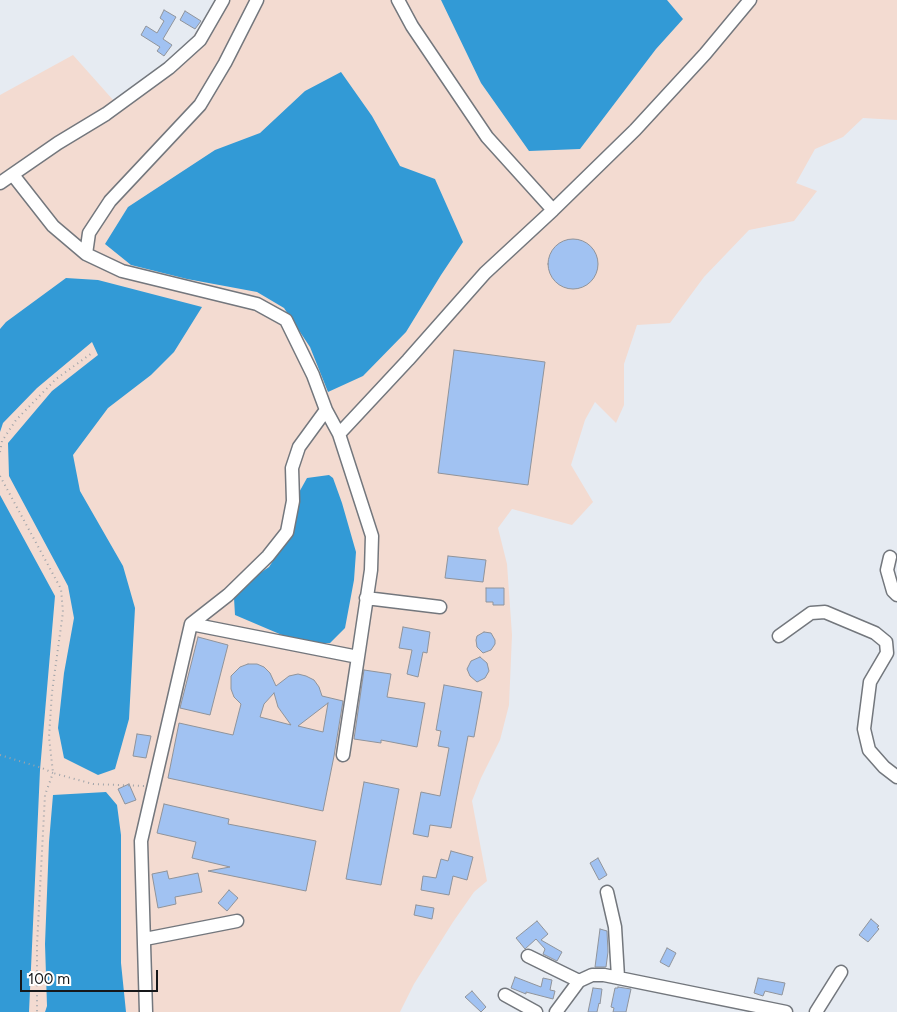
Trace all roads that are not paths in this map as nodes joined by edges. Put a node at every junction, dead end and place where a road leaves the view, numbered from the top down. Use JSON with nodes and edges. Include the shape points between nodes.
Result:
{"nodes":[{"id":1,"x":223,"y":0,"type":"edge"},
{"id":2,"x":257,"y":0,"type":"edge"},
{"id":3,"x":398,"y":0,"type":"edge"},
{"id":4,"x":750,"y":0,"type":"edge"},
{"id":5,"x":13,"y":176,"type":"junction"},
{"id":6,"x":0,"y":183,"type":"edge"},
{"id":7,"x":553,"y":210,"type":"junction"},
{"id":8,"x":86,"y":254,"type":"junction"},
{"id":9,"x":326,"y":410,"type":"junction"},
{"id":10,"x":339,"y":434,"type":"junction"},
{"id":11,"x":890,"y":557,"type":"dead end"},
{"id":12,"x":897,"y":594,"type":"edge"},
{"id":13,"x":366,"y":598,"type":"junction"},
{"id":14,"x":440,"y":607,"type":"dead end"},
{"id":15,"x":191,"y":624,"type":"junction"},
{"id":16,"x":779,"y":636,"type":"dead end"},
{"id":17,"x":358,"y":657,"type":"junction"},
{"id":18,"x":342,"y":755,"type":"dead end"},
{"id":19,"x":897,"y":777,"type":"edge"},
{"id":20,"x":607,"y":892,"type":"dead end"},
{"id":21,"x":237,"y":921,"type":"dead end"},
{"id":22,"x":145,"y":938,"type":"junction"},
{"id":23,"x":528,"y":956,"type":"dead end"},
{"id":24,"x":841,"y":972,"type":"dead end"},
{"id":25,"x":618,"y":977,"type":"junction"},
{"id":26,"x":579,"y":981,"type":"junction"},
{"id":27,"x":505,"y":995,"type":"dead end"},
{"id":28,"x":146,"y":1012,"type":"edge"},
{"id":29,"x":536,"y":1012,"type":"edge"},
{"id":30,"x":556,"y":1012,"type":"edge"},
{"id":31,"x":785,"y":1012,"type":"edge"},
{"id":32,"x":816,"y":1012,"type":"edge"}],
"edges":[{"from":1,"to":5,"type":"street","via":[[200,40],[169,68]]},
{"from":2,"to":8,"type":"street","via":[[200,105],[110,201],[89,233]]},
{"from":3,"to":7,"type":"street","via":[[487,137]]},
{"from":4,"to":7,"type":"street","via":[[635,130]]},
{"from":5,"to":6,"type":"street"},
{"from":5,"to":8,"type":"street","via":[[53,226]]},
{"from":7,"to":10,"type":"street","via":[[485,273]]},
{"from":8,"to":9,"type":"street","via":[[122,271],[257,304],[286,320]]},
{"from":9,"to":10,"type":"street"},
{"from":9,"to":15,"type":"street","via":[[299,447],[292,468],[293,501],[287,532],[268,556],[228,595]]},
{"from":10,"to":13,"type":"street","via":[[372,536]]},
{"from":11,"to":12,"type":"street","via":[[887,570]]},
{"from":13,"to":14,"type":"street"},
{"from":13,"to":17,"type":"street"},
{"from":15,"to":17,"type":"street"},
{"from":15,"to":22,"type":"street","via":[[141,841]]},
{"from":16,"to":19,"type":"street","via":[[811,613],[825,612],[875,632],[886,642],[887,653],[870,682],[864,730],[869,750]]},
{"from":17,"to":18,"type":"street"},
{"from":20,"to":25,"type":"street","via":[[615,927]]},
{"from":21,"to":22,"type":"street"},
{"from":22,"to":28,"type":"street"},
{"from":23,"to":26,"type":"street"},
{"from":24,"to":32,"type":"street"},
{"from":25,"to":26,"type":"street","via":[[592,975]]},
{"from":25,"to":31,"type":"street"},
{"from":26,"to":30,"type":"street"},
{"from":27,"to":29,"type":"street"}]}
